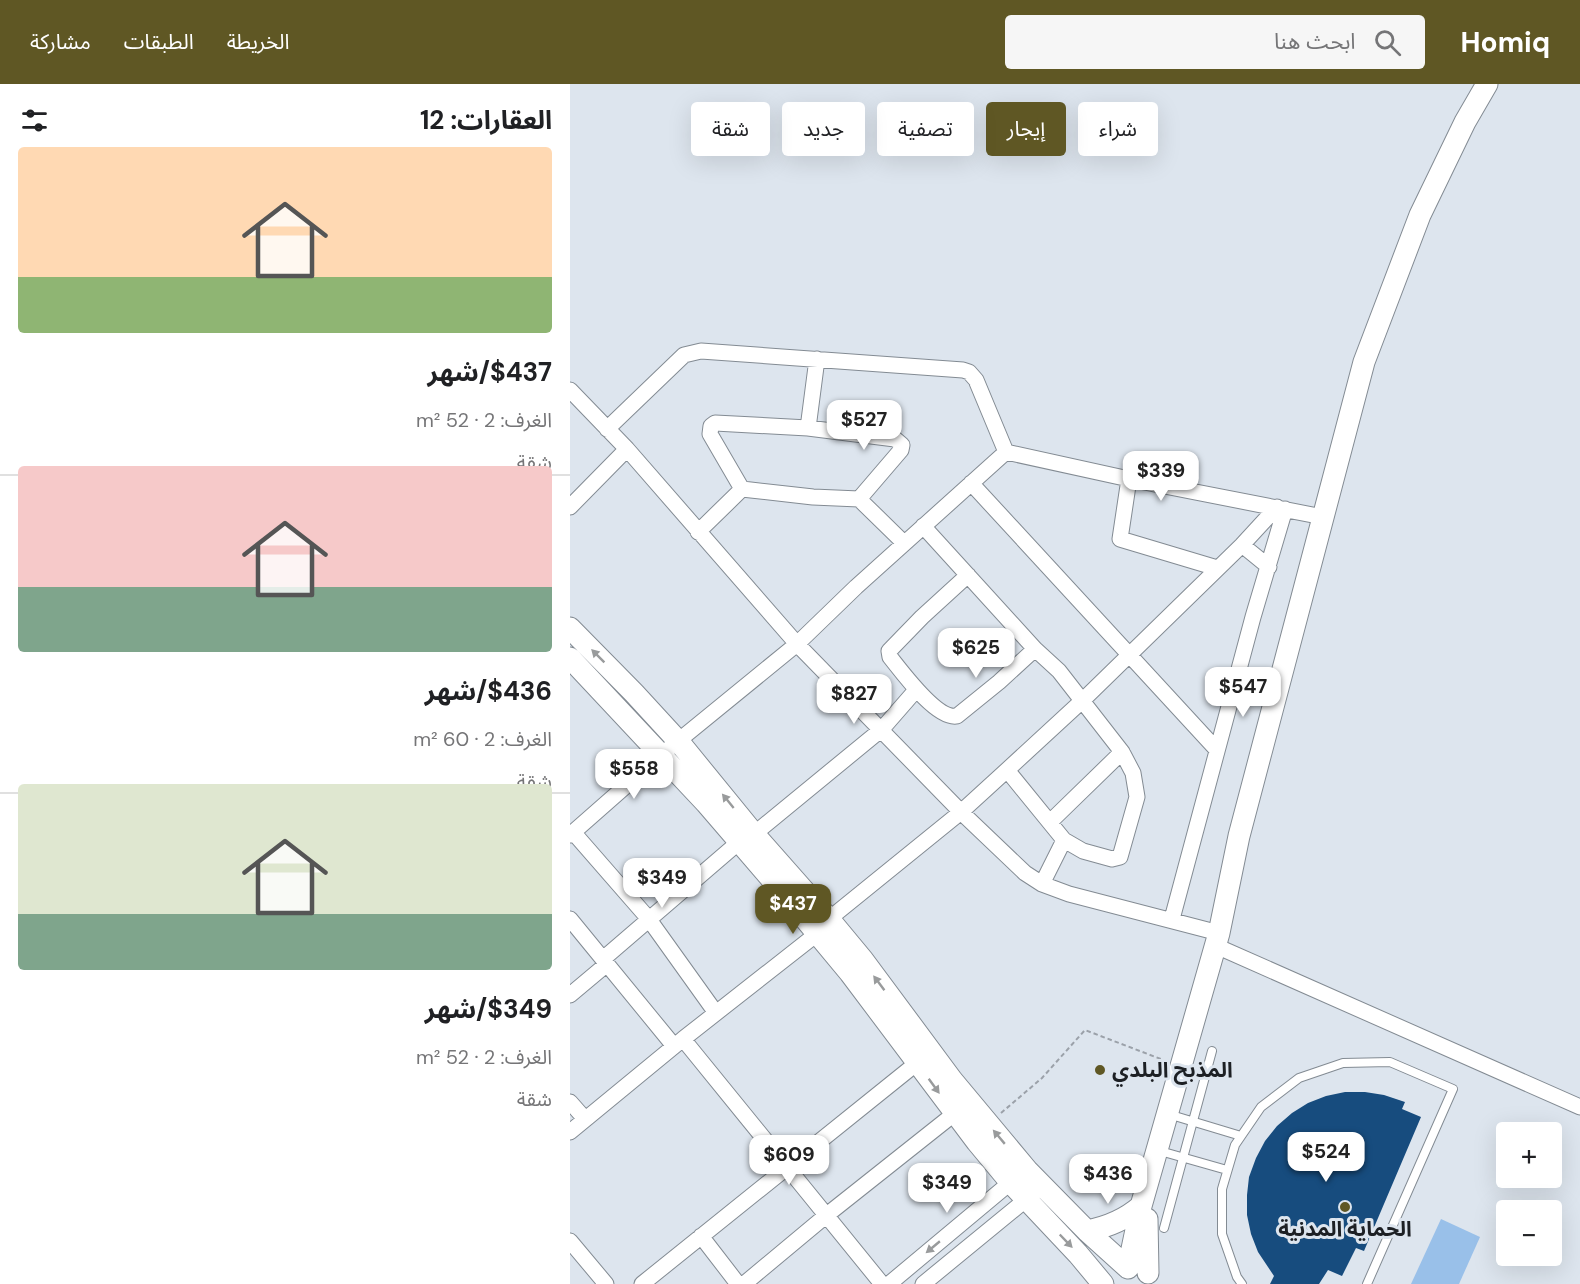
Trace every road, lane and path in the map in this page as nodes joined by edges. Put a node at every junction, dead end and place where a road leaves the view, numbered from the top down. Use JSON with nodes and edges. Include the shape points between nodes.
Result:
{"nodes":[{"id":1,"x":1487,"y":84,"type":"edge"},
{"id":2,"x":817,"y":359,"type":"junction"},
{"id":3,"x":570,"y":390,"type":"edge"},
{"id":4,"x":808,"y":428,"type":"junction"},
{"id":5,"x":607,"y":429,"type":"junction"},
{"id":6,"x":627,"y":449,"type":"junction"},
{"id":7,"x":1006,"y":452,"type":"junction"},
{"id":8,"x":1130,"y":479,"type":"junction"},
{"id":9,"x":970,"y":483,"type":"junction"},
{"id":10,"x":742,"y":489,"type":"junction"},
{"id":11,"x":859,"y":499,"type":"junction"},
{"id":12,"x":570,"y":507,"type":"edge"},
{"id":13,"x":1281,"y":508,"type":"junction"},
{"id":14,"x":1323,"y":517,"type":"junction"},
{"id":15,"x":923,"y":526,"type":"junction"},
{"id":16,"x":698,"y":532,"type":"junction"},
{"id":17,"x":904,"y":543,"type":"junction"},
{"id":18,"x":1242,"y":545,"type":"junction"},
{"id":19,"x":1269,"y":567,"type":"junction"},
{"id":20,"x":1217,"y":568,"type":"junction"},
{"id":21,"x":968,"y":575,"type":"junction"},
{"id":22,"x":570,"y":628,"type":"edge"},
{"id":23,"x":797,"y":644,"type":"junction"},
{"id":24,"x":1035,"y":648,"type":"junction"},
{"id":25,"x":1128,"y":655,"type":"junction"},
{"id":26,"x":570,"y":658,"type":"edge"},
{"id":27,"x":916,"y":690,"type":"junction"},
{"id":28,"x":1083,"y":700,"type":"junction"},
{"id":29,"x":882,"y":729,"type":"junction"},
{"id":30,"x":679,"y":742,"type":"junction"},
{"id":31,"x":1217,"y":750,"type":"junction"},
{"id":32,"x":1122,"y":752,"type":"junction"},
{"id":33,"x":661,"y":755,"type":"junction"},
{"id":34,"x":1007,"y":770,"type":"junction"},
{"id":35,"x":962,"y":812,"type":"junction"},
{"id":36,"x":1050,"y":822,"type":"junction"},
{"id":37,"x":571,"y":834,"type":"edge"},
{"id":38,"x":746,"y":838,"type":"junction"},
{"id":39,"x":1064,"y":840,"type":"junction"},
{"id":40,"x":1042,"y":884,"type":"junction"},
{"id":41,"x":648,"y":918,"type":"junction"},
{"id":42,"x":570,"y":919,"type":"edge"},
{"id":43,"x":1172,"y":919,"type":"junction"},
{"id":44,"x":823,"y":926,"type":"junction"},
{"id":45,"x":1217,"y":939,"type":"junction"},
{"id":46,"x":605,"y":961,"type":"junction"},
{"id":47,"x":570,"y":995,"type":"edge"},
{"id":48,"x":716,"y":1013,"type":"junction"},
{"id":49,"x":678,"y":1042,"type":"junction"},
{"id":50,"x":1212,"y":1051,"type":"dead end"},
{"id":51,"x":917,"y":1063,"type":"junction"},
{"id":52,"x":1181,"y":1067,"type":"junction"},
{"id":53,"x":570,"y":1102,"type":"edge"},
{"id":54,"x":1580,"y":1107,"type":"edge"},
{"id":55,"x":954,"y":1114,"type":"junction"},
{"id":56,"x":1168,"y":1114,"type":"junction"},
{"id":57,"x":585,"y":1119,"type":"junction"},
{"id":58,"x":1193,"y":1122,"type":"junction"},
{"id":59,"x":988,"y":1124,"type":"junction"},
{"id":60,"x":570,"y":1132,"type":"edge"},
{"id":61,"x":1241,"y":1136,"type":"junction"},
{"id":62,"x":1158,"y":1150,"type":"junction"},
{"id":63,"x":1183,"y":1158,"type":"junction"},
{"id":64,"x":786,"y":1166,"type":"junction"},
{"id":65,"x":1227,"y":1170,"type":"junction"},
{"id":66,"x":1019,"y":1176,"type":"junction"},
{"id":67,"x":1150,"y":1180,"type":"junction"},
{"id":68,"x":1034,"y":1193,"type":"junction"},
{"id":69,"x":1141,"y":1206,"type":"junction"},
{"id":70,"x":828,"y":1214,"type":"junction"},
{"id":71,"x":1164,"y":1228,"type":"dead end"},
{"id":72,"x":1087,"y":1231,"type":"junction"},
{"id":73,"x":701,"y":1236,"type":"junction"},
{"id":74,"x":570,"y":1241,"type":"edge"},
{"id":75,"x":1128,"y":1268,"type":"junction"},
{"id":76,"x":1153,"y":1280,"type":"edge"},
{"id":77,"x":606,"y":1284,"type":"edge"},
{"id":78,"x":642,"y":1284,"type":"edge"},
{"id":79,"x":738,"y":1284,"type":"edge"},
{"id":80,"x":744,"y":1284,"type":"edge"},
{"id":81,"x":882,"y":1284,"type":"edge"},
{"id":82,"x":889,"y":1284,"type":"edge"},
{"id":83,"x":923,"y":1284,"type":"edge"},
{"id":84,"x":1103,"y":1284,"type":"edge"},
{"id":85,"x":1113,"y":1284,"type":"edge"},
{"id":86,"x":1242,"y":1284,"type":"edge"},
{"id":87,"x":1367,"y":1284,"type":"edge"}],
"edges":[{"from":1,"to":14,"type":"street","via":[[1438,176],[1390,292],[1364,362]]},
{"from":2,"to":4,"type":"street"},
{"from":2,"to":5,"type":"street","via":[[692,352],[680,358]]},
{"from":2,"to":7,"type":"street","via":[[969,372]]},
{"from":3,"to":5,"type":"street"},
{"from":4,"to":10,"type":"street","via":[[715,423],[711,426],[710,434]]},
{"from":4,"to":11,"type":"street","via":[[895,439],[902,445]]},
{"from":5,"to":6,"type":"street"},
{"from":6,"to":12,"type":"street"},
{"from":6,"to":16,"type":"street"},
{"from":7,"to":8,"type":"street"},
{"from":7,"to":9,"type":"street"},
{"from":8,"to":13,"type":"street"},
{"from":8,"to":20,"type":"street","via":[[1120,539]]},
{"from":9,"to":15,"type":"street"},
{"from":9,"to":25,"type":"street"},
{"from":10,"to":11,"type":"street"},
{"from":10,"to":16,"type":"street"},
{"from":11,"to":17,"type":"street"},
{"from":13,"to":14,"type":"street"},
{"from":13,"to":18,"type":"street"},
{"from":13,"to":19,"type":"street"},
{"from":14,"to":45,"type":"street","via":[[1239,837]]},
{"from":15,"to":17,"type":"street"},
{"from":15,"to":21,"type":"street"},
{"from":16,"to":23,"type":"street"},
{"from":17,"to":23,"type":"street"},
{"from":18,"to":19,"type":"street"},
{"from":18,"to":20,"type":"street"},
{"from":19,"to":31,"type":"street"},
{"from":20,"to":25,"type":"street"},
{"from":21,"to":24,"type":"street"},
{"from":21,"to":27,"type":"street","via":[[889,651]]},
{"from":30,"to":22,"type":"street","one_way":true},
{"from":23,"to":29,"type":"street"},
{"from":23,"to":30,"type":"street"},
{"from":24,"to":27,"type":"street","via":[[957,716],[947,716]]},
{"from":24,"to":28,"type":"street"},
{"from":25,"to":28,"type":"street"},
{"from":25,"to":31,"type":"street"},
{"from":26,"to":33,"type":"street"},
{"from":27,"to":29,"type":"street"},
{"from":28,"to":32,"type":"street"},
{"from":28,"to":34,"type":"street"},
{"from":29,"to":35,"type":"street"},
{"from":29,"to":38,"type":"street"},
{"from":30,"to":33,"type":"street"},
{"from":38,"to":30,"type":"street","one_way":true},
{"from":31,"to":43,"type":"street"},
{"from":32,"to":36,"type":"street"},
{"from":32,"to":39,"type":"street","via":[[1134,772],[1137,797],[1120,857],[1083,851]]},
{"from":33,"to":37,"type":"street"},
{"from":33,"to":38,"type":"street"},
{"from":34,"to":35,"type":"street"},
{"from":34,"to":36,"type":"street"},
{"from":35,"to":40,"type":"street","via":[[1025,873]]},
{"from":35,"to":44,"type":"street"},
{"from":36,"to":39,"type":"street"},
{"from":37,"to":41,"type":"street"},
{"from":38,"to":41,"type":"street"},
{"from":38,"to":44,"type":"street"},
{"from":39,"to":40,"type":"street"},
{"from":40,"to":43,"type":"street"},
{"from":41,"to":46,"type":"street"},
{"from":41,"to":48,"type":"street"},
{"from":42,"to":46,"type":"street"},
{"from":43,"to":45,"type":"street"},
{"from":44,"to":48,"type":"street"},
{"from":44,"to":51,"type":"street"},
{"from":59,"to":44,"type":"street","one_way":true,"via":[[863,960]]},
{"from":45,"to":52,"type":"street"},
{"from":45,"to":54,"type":"street"},
{"from":46,"to":47,"type":"street"},
{"from":46,"to":49,"type":"street"},
{"from":48,"to":49,"type":"street"},
{"from":49,"to":57,"type":"street"},
{"from":49,"to":64,"type":"street"},
{"from":50,"to":58,"type":"lane"},
{"from":51,"to":55,"type":"street","one_way":true},
{"from":51,"to":64,"type":"street"},
{"from":52,"to":56,"type":"street"},
{"from":52,"to":59,"type":"path","via":[[1085,1030],[1042,1078]]},
{"from":53,"to":57,"type":"street"},
{"from":55,"to":66,"type":"street"},
{"from":55,"to":70,"type":"street"},
{"from":56,"to":58,"type":"lane"},
{"from":56,"to":62,"type":"street"},
{"from":57,"to":60,"type":"street"},
{"from":58,"to":61,"type":"lane"},
{"from":58,"to":63,"type":"lane"},
{"from":66,"to":59,"type":"street","one_way":true},
{"from":61,"to":65,"type":"lane"},
{"from":61,"to":87,"type":"lane","via":[[1261,1107],[1299,1078],[1343,1063],[1390,1062],[1454,1089]]},
{"from":62,"to":63,"type":"lane"},
{"from":62,"to":67,"type":"street"},
{"from":63,"to":65,"type":"lane"},
{"from":63,"to":71,"type":"lane"},
{"from":64,"to":70,"type":"street"},
{"from":64,"to":73,"type":"street"},
{"from":65,"to":86,"type":"lane","via":[[1222,1189],[1222,1234]]},
{"from":66,"to":68,"type":"street"},
{"from":66,"to":82,"type":"street","one_way":true},
{"from":67,"to":69,"type":"street"},
{"from":67,"to":76,"type":"street","via":[[1146,1221]]},
{"from":68,"to":72,"type":"street"},
{"from":68,"to":83,"type":"street"},
{"from":68,"to":84,"type":"street","one_way":true},
{"from":69,"to":72,"type":"street","via":[[1110,1225]]},
{"from":69,"to":75,"type":"street"},
{"from":70,"to":80,"type":"street"},
{"from":70,"to":81,"type":"street"},
{"from":72,"to":75,"type":"street"},
{"from":73,"to":78,"type":"street"},
{"from":73,"to":79,"type":"street"},
{"from":74,"to":77,"type":"street"},
{"from":75,"to":76,"type":"street","via":[[1142,1269]]},
{"from":75,"to":85,"type":"street"}]}
